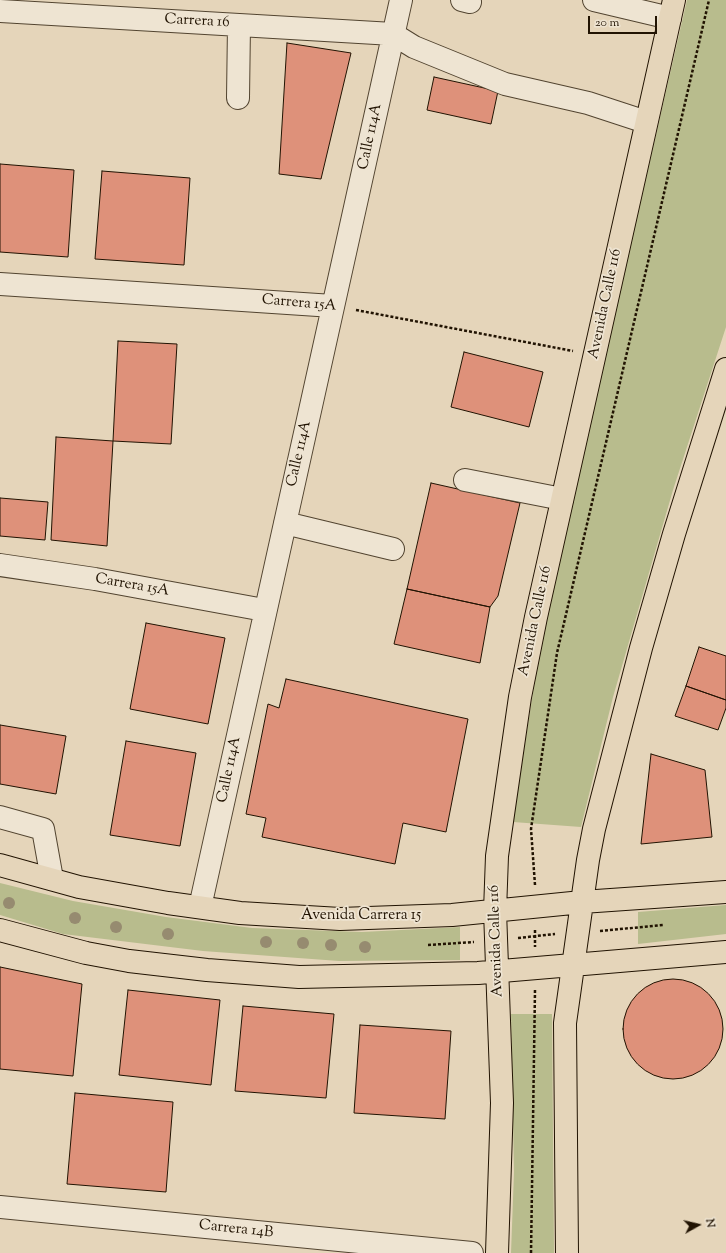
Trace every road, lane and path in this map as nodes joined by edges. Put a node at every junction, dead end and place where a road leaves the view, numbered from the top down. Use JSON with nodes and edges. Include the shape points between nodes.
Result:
{"nodes":[{"id":1,"x":401,"y":0,"type":"edge"},
{"id":2,"x":594,"y":0,"type":"edge"},
{"id":3,"x":709,"y":0,"type":"edge"},
{"id":4,"x":672,"y":9,"type":"edge"},
{"id":5,"x":0,"y":11,"type":"edge"},
{"id":6,"x":239,"y":25,"type":"junction"},
{"id":7,"x":393,"y":34,"type":"junction"},
{"id":8,"x":238,"y":98,"type":"dead end"},
{"id":9,"x":646,"y":122,"type":"junction"},
{"id":10,"x":0,"y":284,"type":"edge"},
{"id":11,"x":333,"y":306,"type":"junction"},
{"id":12,"x":595,"y":356,"type":"junction"},
{"id":13,"x":726,"y":369,"type":"edge"},
{"id":14,"x":465,"y":480,"type":"dead end"},
{"id":15,"x":562,"y":499,"type":"junction"},
{"id":16,"x":285,"y":523,"type":"junction"},
{"id":17,"x":393,"y":549,"type":"dead end"},
{"id":18,"x":0,"y":565,"type":"edge"},
{"id":19,"x":264,"y":610,"type":"junction"},
{"id":20,"x":0,"y":817,"type":"edge"},
{"id":21,"x":0,"y":865,"type":"edge"},
{"id":22,"x":535,"y":872,"type":"dead end"},
{"id":23,"x":52,"y":879,"type":"junction"},
{"id":24,"x":726,"y":892,"type":"edge"},
{"id":25,"x":582,"y":902,"type":"junction"},
{"id":26,"x":200,"y":907,"type":"junction"},
{"id":27,"x":496,"y":911,"type":"junction"},
{"id":28,"x":663,"y":925,"type":"dead end"},
{"id":29,"x":0,"y":930,"type":"edge"},
{"id":30,"x":578,"y":932,"type":"junction"},
{"id":31,"x":496,"y":940,"type":"junction"},
{"id":32,"x":428,"y":945,"type":"dead end"},
{"id":33,"x":726,"y":952,"type":"edge"},
{"id":34,"x":573,"y":965,"type":"junction"},
{"id":35,"x":498,"y":971,"type":"junction"},
{"id":36,"x":535,"y":988,"type":"dead end"},
{"id":37,"x":0,"y":1207,"type":"edge"},
{"id":38,"x":472,"y":1253,"type":"edge"},
{"id":39,"x":498,"y":1253,"type":"edge"},
{"id":40,"x":530,"y":1253,"type":"edge"},
{"id":41,"x":567,"y":1253,"type":"edge"}],
"edges":[{"from":1,"to":7,"type":"street","name":"Calle 114A"},
{"from":2,"to":4,"type":"street"},
{"from":3,"to":22,"type":"path","via":[[557,653],[531,829]]},
{"from":4,"to":9,"type":"main road","name":"Avenida Calle 116"},
{"from":5,"to":6,"type":"street","name":"Carrera 16"},
{"from":6,"to":7,"type":"street","name":"Carrera 16"},
{"from":6,"to":8,"type":"street"},
{"from":7,"to":9,"type":"street","via":[[414,47],[505,84],[588,102]]},
{"from":7,"to":11,"type":"street","name":"Calle 114A"},
{"from":9,"to":12,"type":"main road","name":"Avenida Calle 116"},
{"from":10,"to":11,"type":"street","name":"Carrera 15A"},
{"from":11,"to":12,"type":"path","name":"Carrera 15A"},
{"from":11,"to":16,"type":"street","name":"Calle 114A"},
{"from":12,"to":15,"type":"main road","name":"Avenida Calle 116"},
{"from":13,"to":25,"type":"main road","via":[[678,519],[641,648],[594,829]]},
{"from":14,"to":15,"type":"street"},
{"from":15,"to":27,"type":"main road","name":"Avenida Calle 116","via":[[520,697],[497,856]]},
{"from":16,"to":17,"type":"street"},
{"from":16,"to":19,"type":"street","name":"Calle 114A"},
{"from":18,"to":19,"type":"street","name":"Carrera 15A","via":[[95,579]]},
{"from":19,"to":26,"type":"street","name":"Calle 114A"},
{"from":20,"to":23,"type":"street","via":[[43,829]]},
{"from":21,"to":23,"type":"main road","name":"Avenida Carrera 15"},
{"from":23,"to":26,"type":"main road","name":"Avenida Carrera 15","via":[[79,887]]},
{"from":24,"to":25,"type":"main road","name":"Avenida Carrera 15"},
{"from":25,"to":27,"type":"main road","name":"Avenida Carrera 15"},
{"from":25,"to":30,"type":"main road"},
{"from":26,"to":27,"type":"main road","name":"Avenida Carrera 15","via":[[240,913],[340,919]]},
{"from":27,"to":31,"type":"main road","name":"Avenida Calle 116"},
{"from":28,"to":30,"type":"path"},
{"from":29,"to":35,"type":"main road","via":[[86,953],[206,970],[299,977]]},
{"from":30,"to":31,"type":"path"},
{"from":30,"to":34,"type":"main road"},
{"from":31,"to":32,"type":"path"},
{"from":31,"to":35,"type":"main road","name":"Avenida Calle 116"},
{"from":33,"to":34,"type":"main road"},
{"from":34,"to":35,"type":"main road"},
{"from":34,"to":41,"type":"main road","via":[[564,1035]]},
{"from":35,"to":39,"type":"main road","name":"Avenida Calle 116","via":[[502,1104]]},
{"from":36,"to":40,"type":"path"},
{"from":37,"to":38,"type":"street","name":"Carrera 14B"}]}
